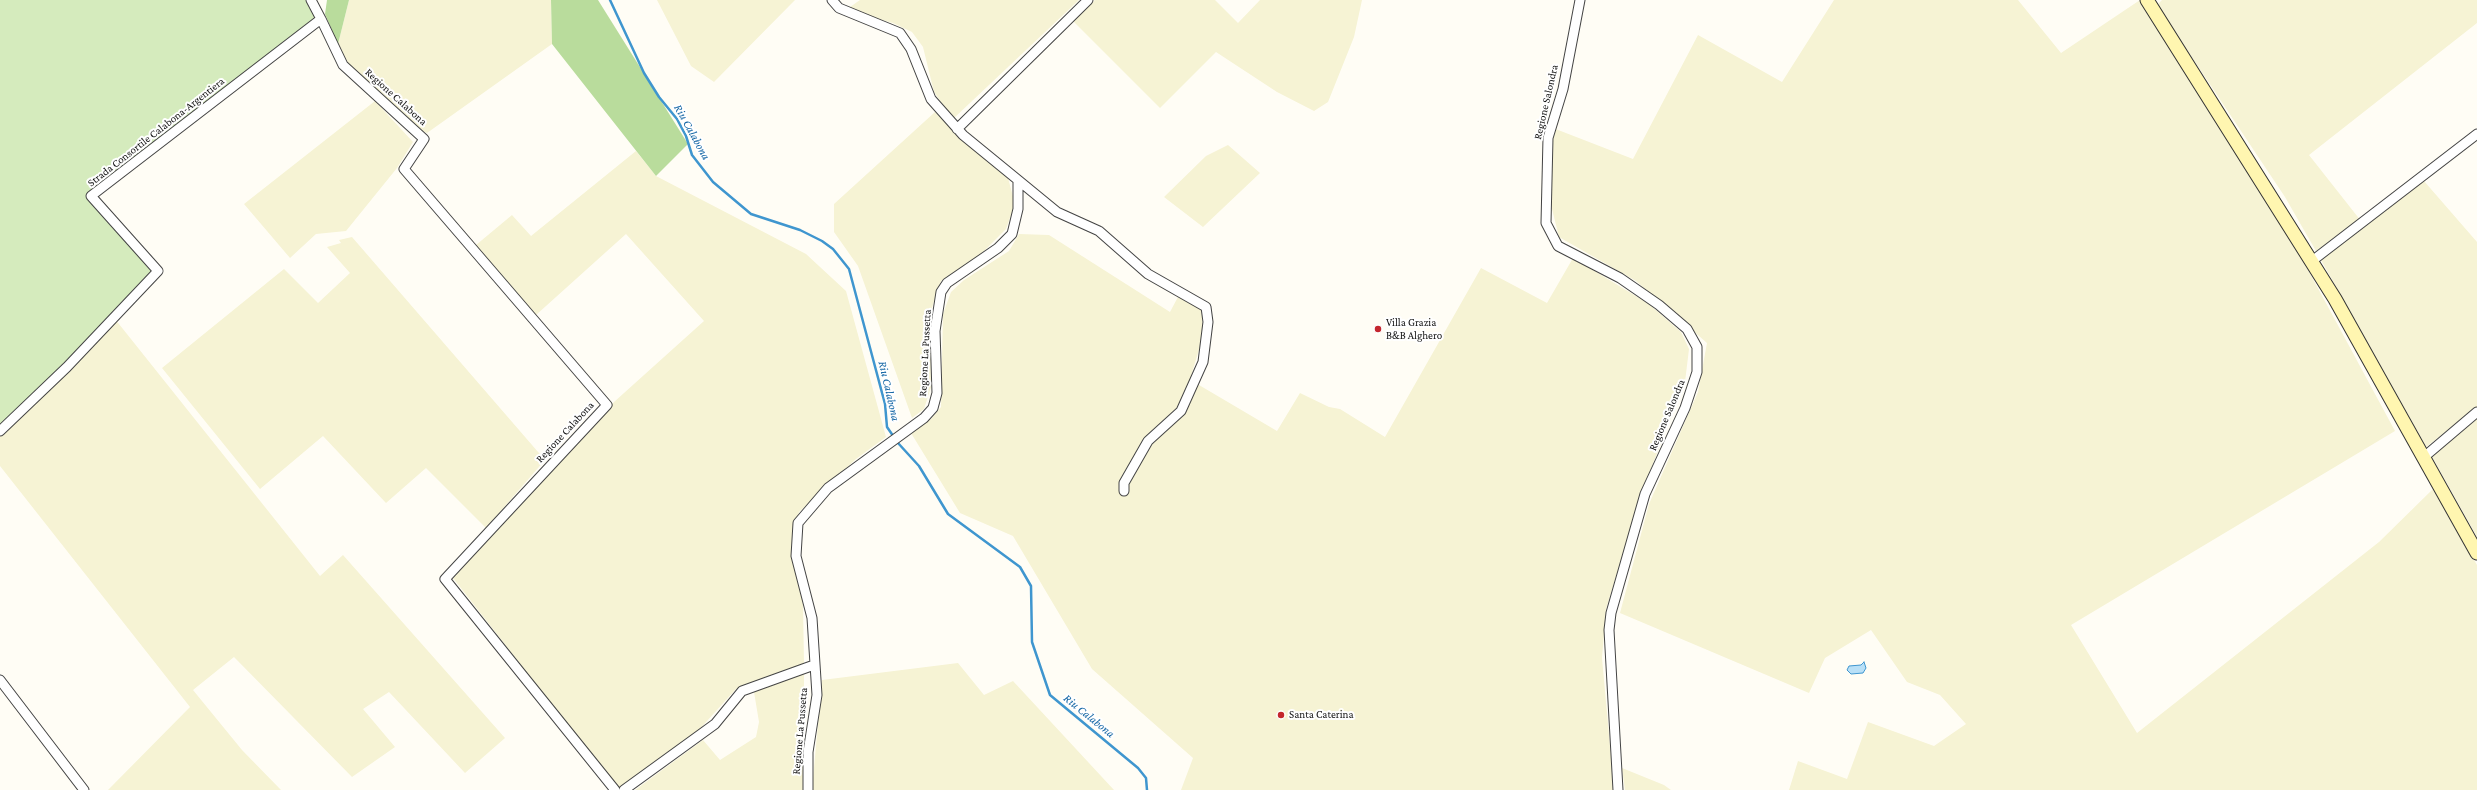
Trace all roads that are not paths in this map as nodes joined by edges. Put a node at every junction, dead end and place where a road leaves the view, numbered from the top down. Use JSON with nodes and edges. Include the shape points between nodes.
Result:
{"nodes":[{"id":1,"x":311,"y":0,"type":"edge"},
{"id":2,"x":832,"y":0,"type":"edge"},
{"id":3,"x":1088,"y":0,"type":"edge"},
{"id":4,"x":1580,"y":0,"type":"edge"},
{"id":5,"x":2147,"y":0,"type":"edge"},
{"id":6,"x":321,"y":19,"type":"junction"},
{"id":7,"x":957,"y":128,"type":"junction"},
{"id":8,"x":2477,"y":134,"type":"edge"},
{"id":9,"x":1018,"y":180,"type":"junction"},
{"id":10,"x":2312,"y":261,"type":"junction"},
{"id":11,"x":2477,"y":412,"type":"edge"},
{"id":12,"x":0,"y":431,"type":"edge"},
{"id":13,"x":2424,"y":457,"type":"junction"},
{"id":14,"x":1124,"y":491,"type":"dead end"},
{"id":15,"x":2477,"y":553,"type":"edge"},
{"id":16,"x":814,"y":665,"type":"junction"},
{"id":17,"x":0,"y":680,"type":"edge"},
{"id":18,"x":84,"y":790,"type":"edge"},
{"id":19,"x":615,"y":790,"type":"edge"},
{"id":20,"x":624,"y":790,"type":"edge"},
{"id":21,"x":808,"y":790,"type":"edge"},
{"id":22,"x":1618,"y":790,"type":"edge"}],
"edges":[{"from":1,"to":6,"type":"street"},
{"from":2,"to":7,"type":"street","via":[[839,8],[900,33],[911,49],[931,99]]},
{"from":3,"to":7,"type":"street"},
{"from":4,"to":22,"type":"street","name":"Regione Salondra","via":[[1562,89],[1548,138],[1546,222],[1558,246],[1620,278],[1659,305],[1687,329],[1697,348],[1697,372],[1685,408],[1645,494],[1611,613],[1609,630]]},
{"from":5,"to":10,"type":"main road"},
{"from":6,"to":12,"type":"street","name":"Strada Consortile Calabona-Argentiera","via":[[92,196],[158,271],[67,368]]},
{"from":6,"to":19,"type":"street","name":"Regione Calabona","via":[[343,65],[424,139],[404,169],[607,405],[445,579]]},
{"from":7,"to":9,"type":"street"},
{"from":8,"to":10,"type":"street"},
{"from":9,"to":14,"type":"street","via":[[1057,212],[1099,231],[1148,274],[1206,306],[1208,322],[1203,362],[1180,411],[1148,441],[1124,483]]},
{"from":9,"to":16,"type":"street","name":"Regione La Pussetta","via":[[1018,209],[1012,234],[998,248],[947,283],[941,292],[936,331],[937,393],[933,408],[828,488],[798,523],[796,556],[812,618]]},
{"from":10,"to":13,"type":"main road"},
{"from":11,"to":13,"type":"street"},
{"from":13,"to":15,"type":"main road"},
{"from":16,"to":20,"type":"street","via":[[742,691],[715,724]]},
{"from":16,"to":21,"type":"street","name":"Regione La Pussetta","via":[[817,695],[808,752]]},
{"from":17,"to":18,"type":"street"}]}
